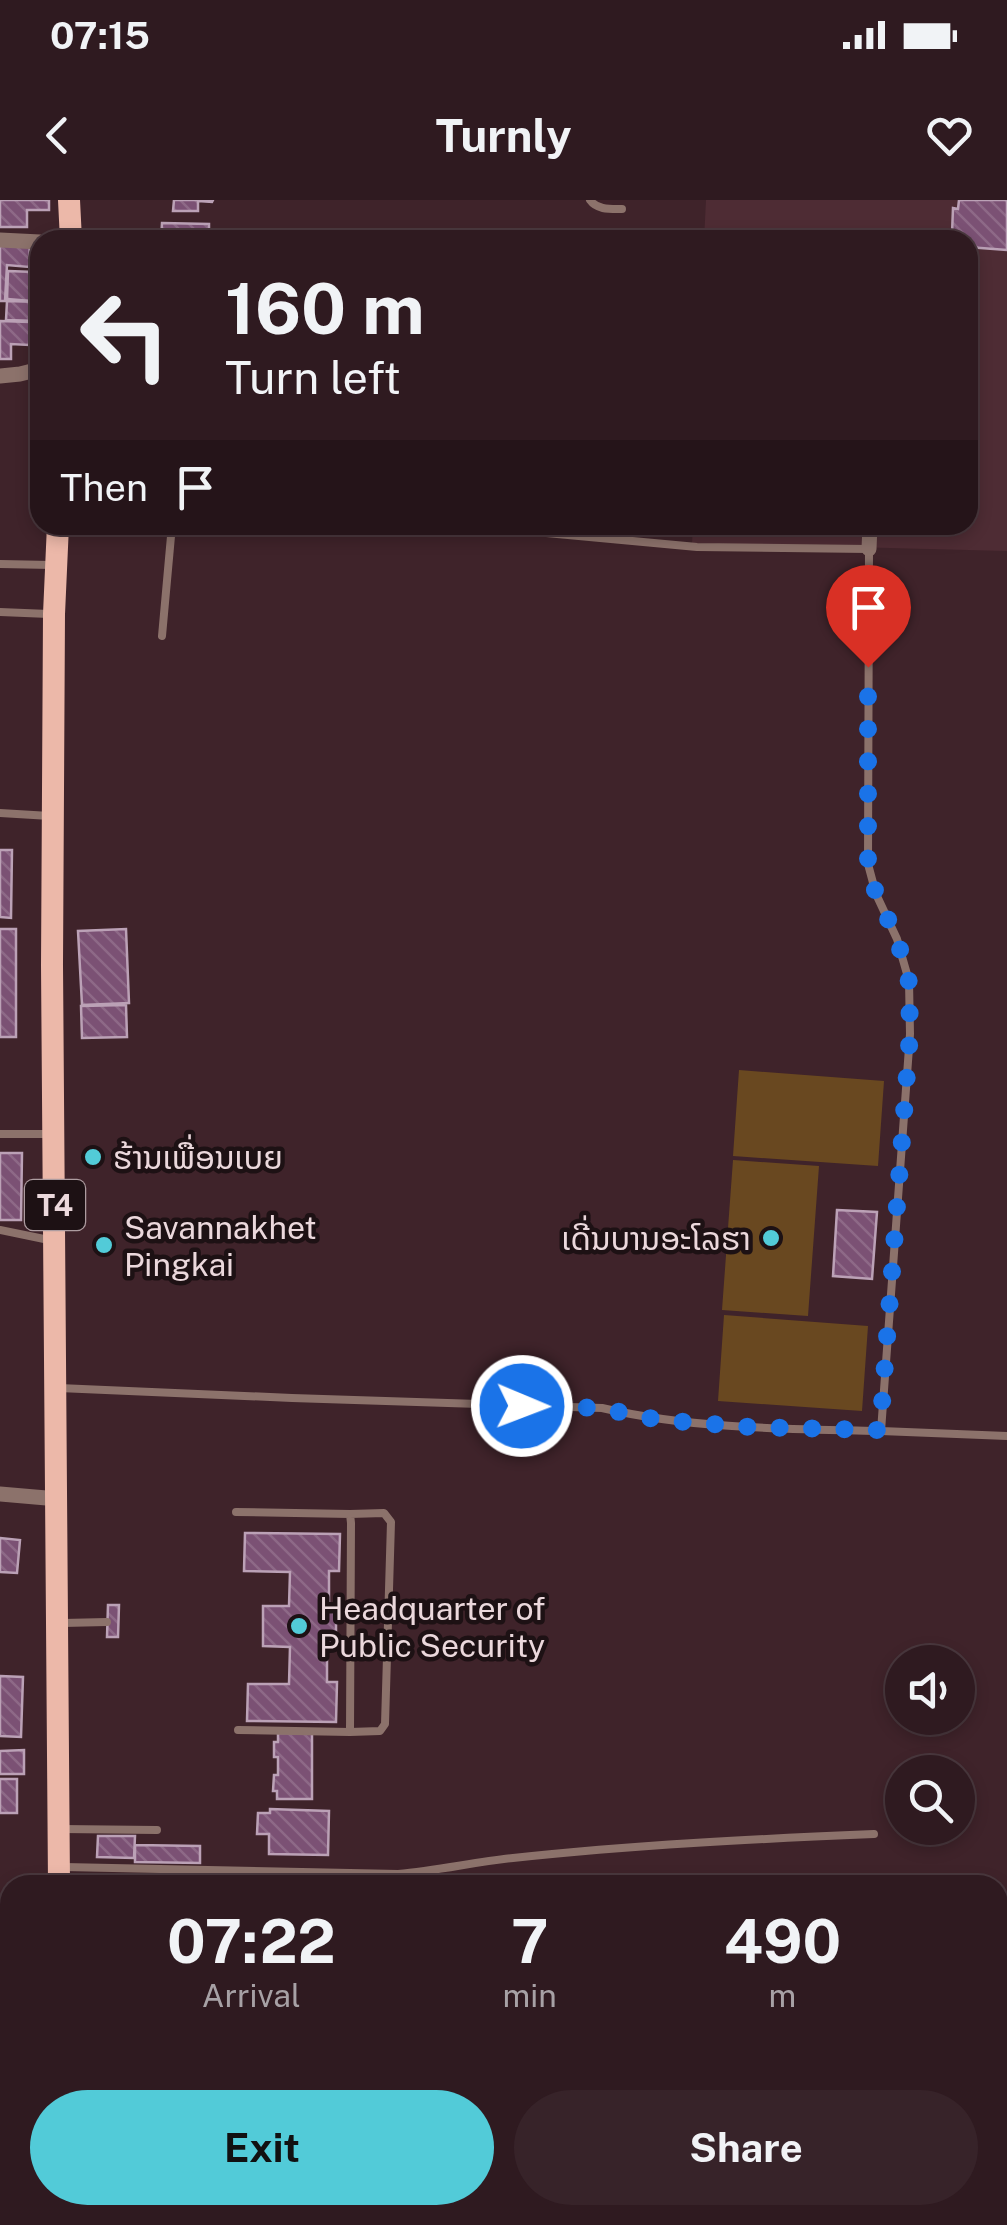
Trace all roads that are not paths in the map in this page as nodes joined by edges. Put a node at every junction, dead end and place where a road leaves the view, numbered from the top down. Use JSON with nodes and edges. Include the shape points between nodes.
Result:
{"nodes":[{"id":1,"x":69,"y":200,"type":"edge"},
{"id":2,"x":590,"y":200,"type":"edge"},
{"id":3,"x":622,"y":209,"type":"dead end"},
{"id":4,"x":70,"y":230,"type":"edge"},
{"id":5,"x":0,"y":240,"type":"edge"},
{"id":6,"x":30,"y":242,"type":"edge"},
{"id":7,"x":30,"y":371,"type":"edge"},
{"id":8,"x":0,"y":376,"type":"edge"},
{"id":9,"x":58,"y":535,"type":"edge"},
{"id":10,"x":171,"y":535,"type":"edge"},
{"id":11,"x":565,"y":535,"type":"edge"},
{"id":12,"x":870,"y":535,"type":"edge"},
{"id":13,"x":869,"y":549,"type":"junction"},
{"id":14,"x":0,"y":564,"type":"edge"},
{"id":15,"x":57,"y":565,"type":"junction"},
{"id":16,"x":0,"y":612,"type":"edge"},
{"id":17,"x":54,"y":614,"type":"junction"},
{"id":18,"x":162,"y":636,"type":"dead end"},
{"id":19,"x":0,"y":813,"type":"edge"},
{"id":20,"x":54,"y":817,"type":"junction"},
{"id":21,"x":0,"y":1134,"type":"edge"},
{"id":22,"x":54,"y":1134,"type":"junction"},
{"id":23,"x":0,"y":1230,"type":"edge"},
{"id":24,"x":55,"y":1242,"type":"junction"},
{"id":25,"x":56,"y":1388,"type":"junction"},
{"id":26,"x":880,"y":1430,"type":"junction"},
{"id":27,"x":1007,"y":1436,"type":"edge"},
{"id":28,"x":0,"y":1494,"type":"edge"},
{"id":29,"x":58,"y":1499,"type":"junction"},
{"id":30,"x":236,"y":1512,"type":"dead end"},
{"id":31,"x":350,"y":1514,"type":"junction"},
{"id":32,"x":107,"y":1622,"type":"dead end"},
{"id":33,"x":58,"y":1623,"type":"junction"},
{"id":34,"x":238,"y":1730,"type":"dead end"},
{"id":35,"x":350,"y":1732,"type":"junction"},
{"id":36,"x":60,"y":1829,"type":"junction"},
{"id":37,"x":157,"y":1830,"type":"dead end"},
{"id":38,"x":874,"y":1834,"type":"dead end"},
{"id":39,"x":438,"y":1871,"type":"junction"},
{"id":40,"x":60,"y":1875,"type":"edge"},
{"id":41,"x":229,"y":1875,"type":"edge"},
{"id":42,"x":438,"y":1875,"type":"edge"}],
"edges":[{"from":1,"to":4,"type":"main road"},
{"from":2,"to":3,"type":"lane"},
{"from":5,"to":6,"type":"street"},
{"from":7,"to":8,"type":"street"},
{"from":9,"to":15,"type":"main road","number":"T4"},
{"from":10,"to":18,"type":"lane"},
{"from":11,"to":13,"type":"lane","via":[[696,548]]},
{"from":12,"to":13,"type":"street"},
{"from":13,"to":26,"type":"lane","via":[[868,864],[897,938],[910,1016]]},
{"from":14,"to":15,"type":"lane"},
{"from":15,"to":17,"type":"main road","number":"T4"},
{"from":16,"to":17,"type":"lane"},
{"from":17,"to":20,"type":"main road","number":"T4"},
{"from":19,"to":20,"type":"lane"},
{"from":20,"to":22,"type":"main road","number":"T4"},
{"from":21,"to":22,"type":"lane"},
{"from":22,"to":24,"type":"main road","number":"T4"},
{"from":23,"to":24,"type":"lane"},
{"from":24,"to":25,"type":"main road","number":"T4"},
{"from":25,"to":26,"type":"lane","via":[[602,1408],[674,1421]]},
{"from":25,"to":29,"type":"main road","number":"T4"},
{"from":26,"to":27,"type":"lane"},
{"from":28,"to":29,"type":"street"},
{"from":29,"to":33,"type":"main road","number":"T4"},
{"from":30,"to":31,"type":"lane"},
{"from":31,"to":35,"type":"lane"},
{"from":31,"to":35,"type":"lane","via":[[384,1514],[392,1522],[385,1724],[380,1731]]},
{"from":32,"to":33,"type":"lane"},
{"from":33,"to":36,"type":"main road","number":"T4"},
{"from":34,"to":35,"type":"lane"},
{"from":36,"to":37,"type":"lane"},
{"from":36,"to":40,"type":"main road","number":"T4"},
{"from":38,"to":39,"type":"lane","via":[[510,1858]]},
{"from":39,"to":41,"type":"lane"},
{"from":39,"to":42,"type":"lane"}]}
